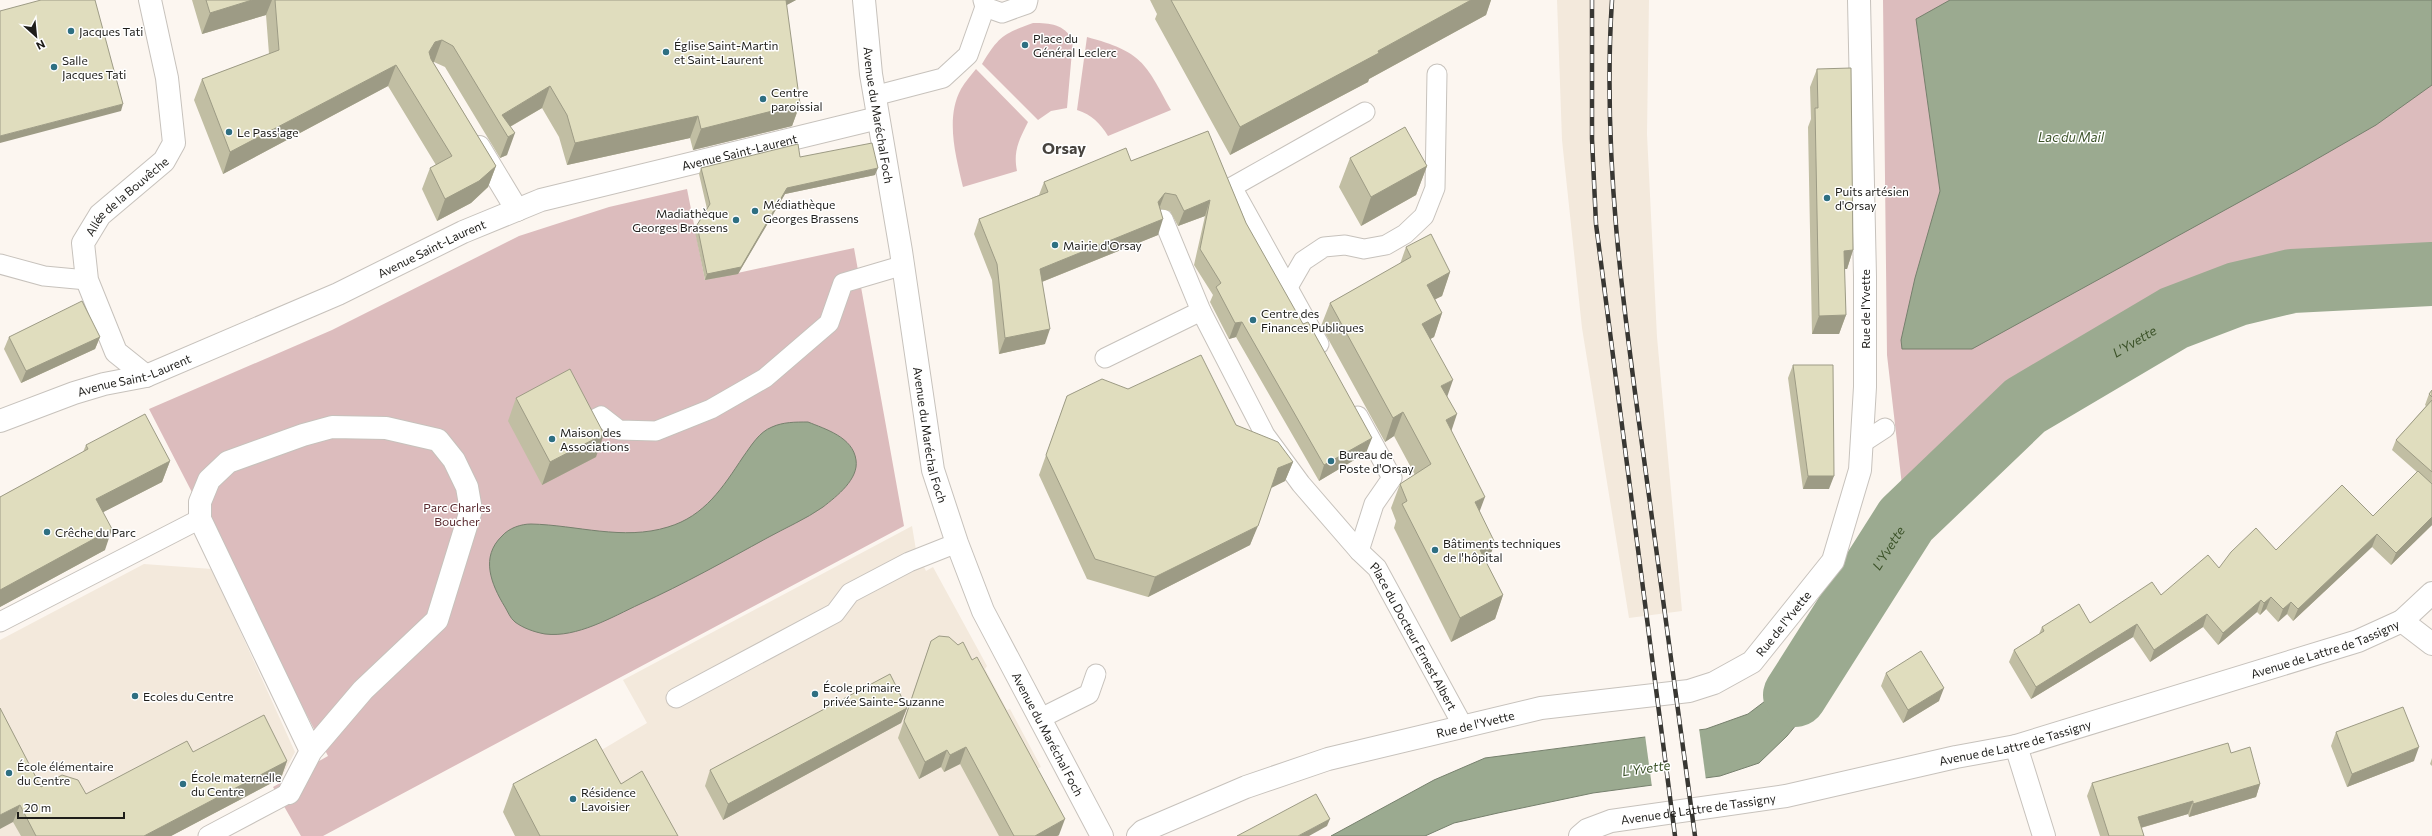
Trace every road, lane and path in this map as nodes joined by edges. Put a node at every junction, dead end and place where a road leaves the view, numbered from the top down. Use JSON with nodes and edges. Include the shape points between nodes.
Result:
{"nodes":[{"id":1,"x":150,"y":0,"type":"edge"},
{"id":2,"x":864,"y":0,"type":"edge"},
{"id":3,"x":1028,"y":0,"type":"edge"},
{"id":4,"x":1859,"y":0,"type":"edge"},
{"id":5,"x":984,"y":4,"type":"edge"},
{"id":6,"x":1437,"y":74,"type":"dead end"},
{"id":7,"x":874,"y":96,"type":"junction"},
{"id":8,"x":1365,"y":112,"type":"dead end"},
{"id":9,"x":878,"y":118,"type":"junction"},
{"id":10,"x":467,"y":128,"type":"edge"},
{"id":11,"x":516,"y":210,"type":"junction"},
{"id":12,"x":1163,"y":219,"type":"edge"},
{"id":13,"x":0,"y":264,"type":"edge"},
{"id":14,"x":904,"y":265,"type":"junction"},
{"id":15,"x":87,"y":280,"type":"junction"},
{"id":16,"x":1288,"y":287,"type":"junction"},
{"id":17,"x":1201,"y":311,"type":"junction"},
{"id":18,"x":1105,"y":358,"type":"dead end"},
{"id":19,"x":1329,"y":362,"type":"edge"},
{"id":20,"x":146,"y":376,"type":"junction"},
{"id":21,"x":1351,"y":403,"type":"edge"},
{"id":22,"x":595,"y":419,"type":"edge"},
{"id":23,"x":0,"y":421,"type":"edge"},
{"id":24,"x":1885,"y":428,"type":"dead end"},
{"id":25,"x":1862,"y":443,"type":"junction"},
{"id":26,"x":200,"y":519,"type":"junction"},
{"id":27,"x":957,"y":543,"type":"junction"},
{"id":28,"x":1359,"y":550,"type":"junction"},
{"id":29,"x":2432,"y":593,"type":"edge"},
{"id":30,"x":2402,"y":621,"type":"junction"},
{"id":31,"x":0,"y":622,"type":"edge"},
{"id":32,"x":2432,"y":644,"type":"edge"},
{"id":33,"x":1096,"y":674,"type":"dead end"},
{"id":34,"x":676,"y":698,"type":"dead end"},
{"id":35,"x":1039,"y":719,"type":"junction"},
{"id":36,"x":1463,"y":726,"type":"junction"},
{"id":37,"x":2016,"y":746,"type":"junction"},
{"id":38,"x":311,"y":751,"type":"junction"},
{"id":39,"x":289,"y":793,"type":"joint"},
{"id":40,"x":208,"y":836,"type":"edge"},
{"id":41,"x":1102,"y":836,"type":"edge"},
{"id":42,"x":1138,"y":836,"type":"edge"},
{"id":43,"x":1580,"y":836,"type":"edge"},
{"id":44,"x":2044,"y":836,"type":"edge"}],
"edges":[{"from":1,"to":15,"type":"street","name":"Allée de la Bouvêche","via":[[167,78],[174,143],[164,161],[100,214],[83,242]]},
{"from":2,"to":7,"type":"street","name":"Avenue du Maréchal Foch"},
{"from":3,"to":5,"type":"lane","via":[[1027,4],[1002,13]]},
{"from":4,"to":25,"type":"street","name":"Rue de l'Yvette","via":[[1865,277]]},
{"from":5,"to":7,"type":"lane","via":[[968,55],[943,78]]},
{"from":6,"to":16,"type":"lane","via":[[1435,188],[1424,216],[1405,234],[1386,245],[1364,249],[1345,245],[1324,247],[1303,261]]},
{"from":7,"to":9,"type":"street","name":"Avenue du Maréchal Foch"},
{"from":8,"to":16,"type":"lane","via":[[1232,187]]},
{"from":9,"to":11,"type":"street","name":"Avenue Saint-Laurent","via":[[564,195]]},
{"from":9,"to":14,"type":"street","name":"Avenue du Maréchal Foch"},
{"from":10,"to":11,"type":"street"},
{"from":11,"to":20,"type":"street","name":"Avenue Saint-Laurent","via":[[462,232],[338,294]]},
{"from":12,"to":17,"type":"lane","name":"Place du Docteur Ernest Albert"},
{"from":13,"to":15,"type":"lane","via":[[44,276]]},
{"from":14,"to":22,"type":"lane","via":[[843,283],[829,323],[765,378],[711,408],[656,431],[619,430],[601,416]]},
{"from":14,"to":27,"type":"street","name":"Avenue du Maréchal Foch","via":[[932,470]]},
{"from":15,"to":20,"type":"street","name":"Allée de la Bouvêche","via":[[116,352]]},
{"from":16,"to":19,"type":"lane"},
{"from":17,"to":18,"type":"lane"},
{"from":17,"to":28,"type":"lane","name":"Place du Docteur Ernest Albert","via":[[1265,435],[1301,484]]},
{"from":20,"to":23,"type":"street","name":"Avenue Saint-Laurent","via":[[74,393]]},
{"from":21,"to":28,"type":"lane","via":[[1392,478],[1374,504]]},
{"from":24,"to":25,"type":"lane"},
{"from":25,"to":36,"type":"street","name":"Rue de l'Yvette","via":[[1860,470],[1833,561],[1752,662],[1714,682],[1689,691],[1541,708]]},
{"from":26,"to":31,"type":"lane"},
{"from":26,"to":38,"type":"street"},
{"from":26,"to":38,"type":"street","via":[[200,502],[209,480],[228,462],[332,427],[386,428],[438,440],[454,460],[468,488],[471,510],[437,620],[363,690]]},
{"from":27,"to":34,"type":"lane","via":[[909,562],[850,593],[835,613]]},
{"from":27,"to":35,"type":"street","name":"Avenue du Maréchal Foch","via":[[983,611]]},
{"from":28,"to":36,"type":"lane","name":"Place du Docteur Ernest Albert","via":[[1377,568]]},
{"from":29,"to":30,"type":"street","name":"Avenue de Lattre de Tassigny"},
{"from":30,"to":32,"type":"street"},
{"from":30,"to":37,"type":"street","name":"Avenue de Lattre de Tassigny","via":[[2343,646]]},
{"from":33,"to":35,"type":"lane","via":[[1089,694]]},
{"from":35,"to":41,"type":"street","name":"Avenue du Maréchal Foch"},
{"from":36,"to":42,"type":"street","name":"Rue de l'Yvette","via":[[1321,761],[1246,787],[1143,831]]},
{"from":37,"to":43,"type":"street","name":"Avenue de Lattre de Tassigny","via":[[1786,796],[1611,820],[1587,830]]},
{"from":37,"to":44,"type":"street"},
{"from":38,"to":39,"type":"street"},
{"from":39,"to":40,"type":"lane"}]}
